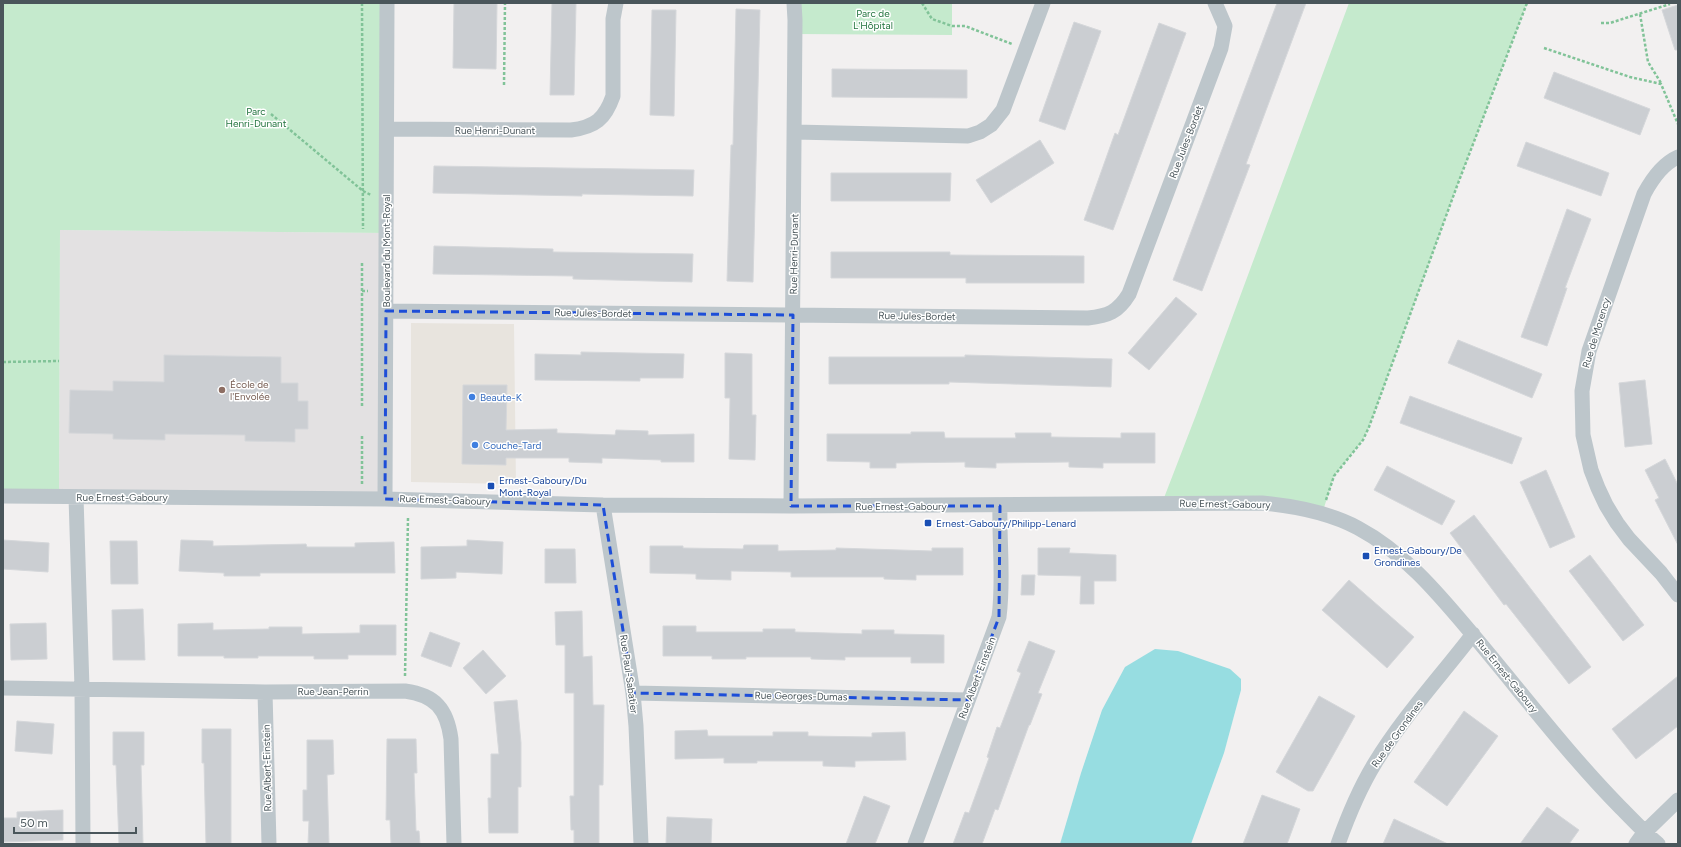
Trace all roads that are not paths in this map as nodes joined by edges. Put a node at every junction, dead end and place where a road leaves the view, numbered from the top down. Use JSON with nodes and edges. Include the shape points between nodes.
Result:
{"nodes":[{"id":1,"x":387,"y":3,"type":"edge"},
{"id":2,"x":616,"y":3,"type":"edge"},
{"id":3,"x":794,"y":3,"type":"edge"},
{"id":4,"x":1043,"y":3,"type":"edge"},
{"id":5,"x":1215,"y":3,"type":"edge"},
{"id":6,"x":387,"y":129,"type":"junction"},
{"id":7,"x":795,"y":132,"type":"junction"},
{"id":8,"x":1678,"y":157,"type":"edge"},
{"id":9,"x":386,"y":311,"type":"junction"},
{"id":10,"x":793,"y":315,"type":"junction"},
{"id":11,"x":3,"y":496,"type":"edge"},
{"id":12,"x":76,"y":497,"type":"junction"},
{"id":13,"x":385,"y":499,"type":"junction"},
{"id":14,"x":603,"y":505,"type":"junction"},
{"id":15,"x":791,"y":506,"type":"junction"},
{"id":16,"x":1000,"y":506,"type":"junction"},
{"id":17,"x":1678,"y":595,"type":"edge"},
{"id":18,"x":1473,"y":634,"type":"junction"},
{"id":19,"x":3,"y":688,"type":"edge"},
{"id":20,"x":82,"y":688,"type":"junction"},
{"id":21,"x":265,"y":692,"type":"junction"},
{"id":22,"x":633,"y":693,"type":"junction"},
{"id":23,"x":968,"y":700,"type":"junction"},
{"id":24,"x":1678,"y":800,"type":"edge"},
{"id":25,"x":1640,"y":838,"type":"edge"},
{"id":26,"x":83,"y":844,"type":"edge"},
{"id":27,"x":269,"y":844,"type":"edge"},
{"id":28,"x":454,"y":844,"type":"edge"},
{"id":29,"x":641,"y":844,"type":"edge"},
{"id":30,"x":915,"y":844,"type":"edge"},
{"id":31,"x":1338,"y":844,"type":"edge"},
{"id":32,"x":1658,"y":844,"type":"edge"}],
"edges":[{"from":1,"to":6,"type":"street","name":"Boulevard du Mont-Royal"},
{"from":2,"to":6,"type":"street","name":"Rue Henri-Dunant","via":[[613,19],[613,96],[602,117],[594,124],[571,130]]},
{"from":3,"to":7,"type":"street","name":"Rue Henri-Dunant"},
{"from":4,"to":7,"type":"street","via":[[1003,110],[991,125],[980,132],[968,136]]},
{"from":5,"to":10,"type":"street","name":"Rue Jules-Bordet","via":[[1225,26],[1222,48],[1130,294],[1113,312],[1103,317],[1088,318]]},
{"from":6,"to":9,"type":"street","name":"Boulevard du Mont-Royal"},
{"from":7,"to":10,"type":"street","name":"Rue Henri-Dunant"},
{"from":8,"to":17,"type":"street","name":"Rue de Morency","via":[[1661,169],[1651,180],[1644,194],[1592,339],[1582,390],[1584,441],[1598,488],[1617,523]]},
{"from":9,"to":10,"type":"street","name":"Rue Jules-Bordet"},
{"from":9,"to":13,"type":"street","name":"Boulevard du Mont-Royal"},
{"from":10,"to":15,"type":"street","name":"Rue Henri-Dunant"},
{"from":11,"to":12,"type":"street","name":"Rue Ernest-Gaboury"},
{"from":12,"to":13,"type":"street","name":"Rue Ernest-Gaboury"},
{"from":12,"to":20,"type":"street"},
{"from":13,"to":14,"type":"street","name":"Rue Ernest-Gaboury"},
{"from":14,"to":15,"type":"street","name":"Rue Ernest-Gaboury"},
{"from":14,"to":22,"type":"street","name":"Rue Paul-Sabatier"},
{"from":15,"to":16,"type":"street","name":"Rue Ernest-Gaboury"},
{"from":16,"to":18,"type":"street","name":"Rue Ernest-Gaboury","via":[[1262,503],[1322,514],[1357,527],[1395,553],[1430,584]]},
{"from":16,"to":23,"type":"street","name":"Rue Albert-Einstein","via":[[999,617]]},
{"from":18,"to":25,"type":"street","name":"Rue Ernest-Gaboury"},
{"from":18,"to":31,"type":"street","name":"Rue de Grondines","via":[[1377,759],[1362,785]]},
{"from":19,"to":20,"type":"street","name":"Rue Jean-Perrin"},
{"from":20,"to":21,"type":"street","name":"Rue Jean-Perrin"},
{"from":20,"to":26,"type":"street"},
{"from":21,"to":27,"type":"street","name":"Rue Albert-Einstein"},
{"from":21,"to":28,"type":"street","name":"Rue Jean-Perrin","via":[[405,691],[418,692],[428,697],[444,713],[449,724]]},
{"from":22,"to":23,"type":"street","name":"Rue Georges-Dumas"},
{"from":22,"to":29,"type":"street","name":"Rue Paul-Sabatier"},
{"from":23,"to":30,"type":"street","name":"Rue Albert-Einstein"},
{"from":24,"to":25,"type":"street"},
{"from":25,"to":32,"type":"street","name":"Rue Ernest-Gaboury"}]}
